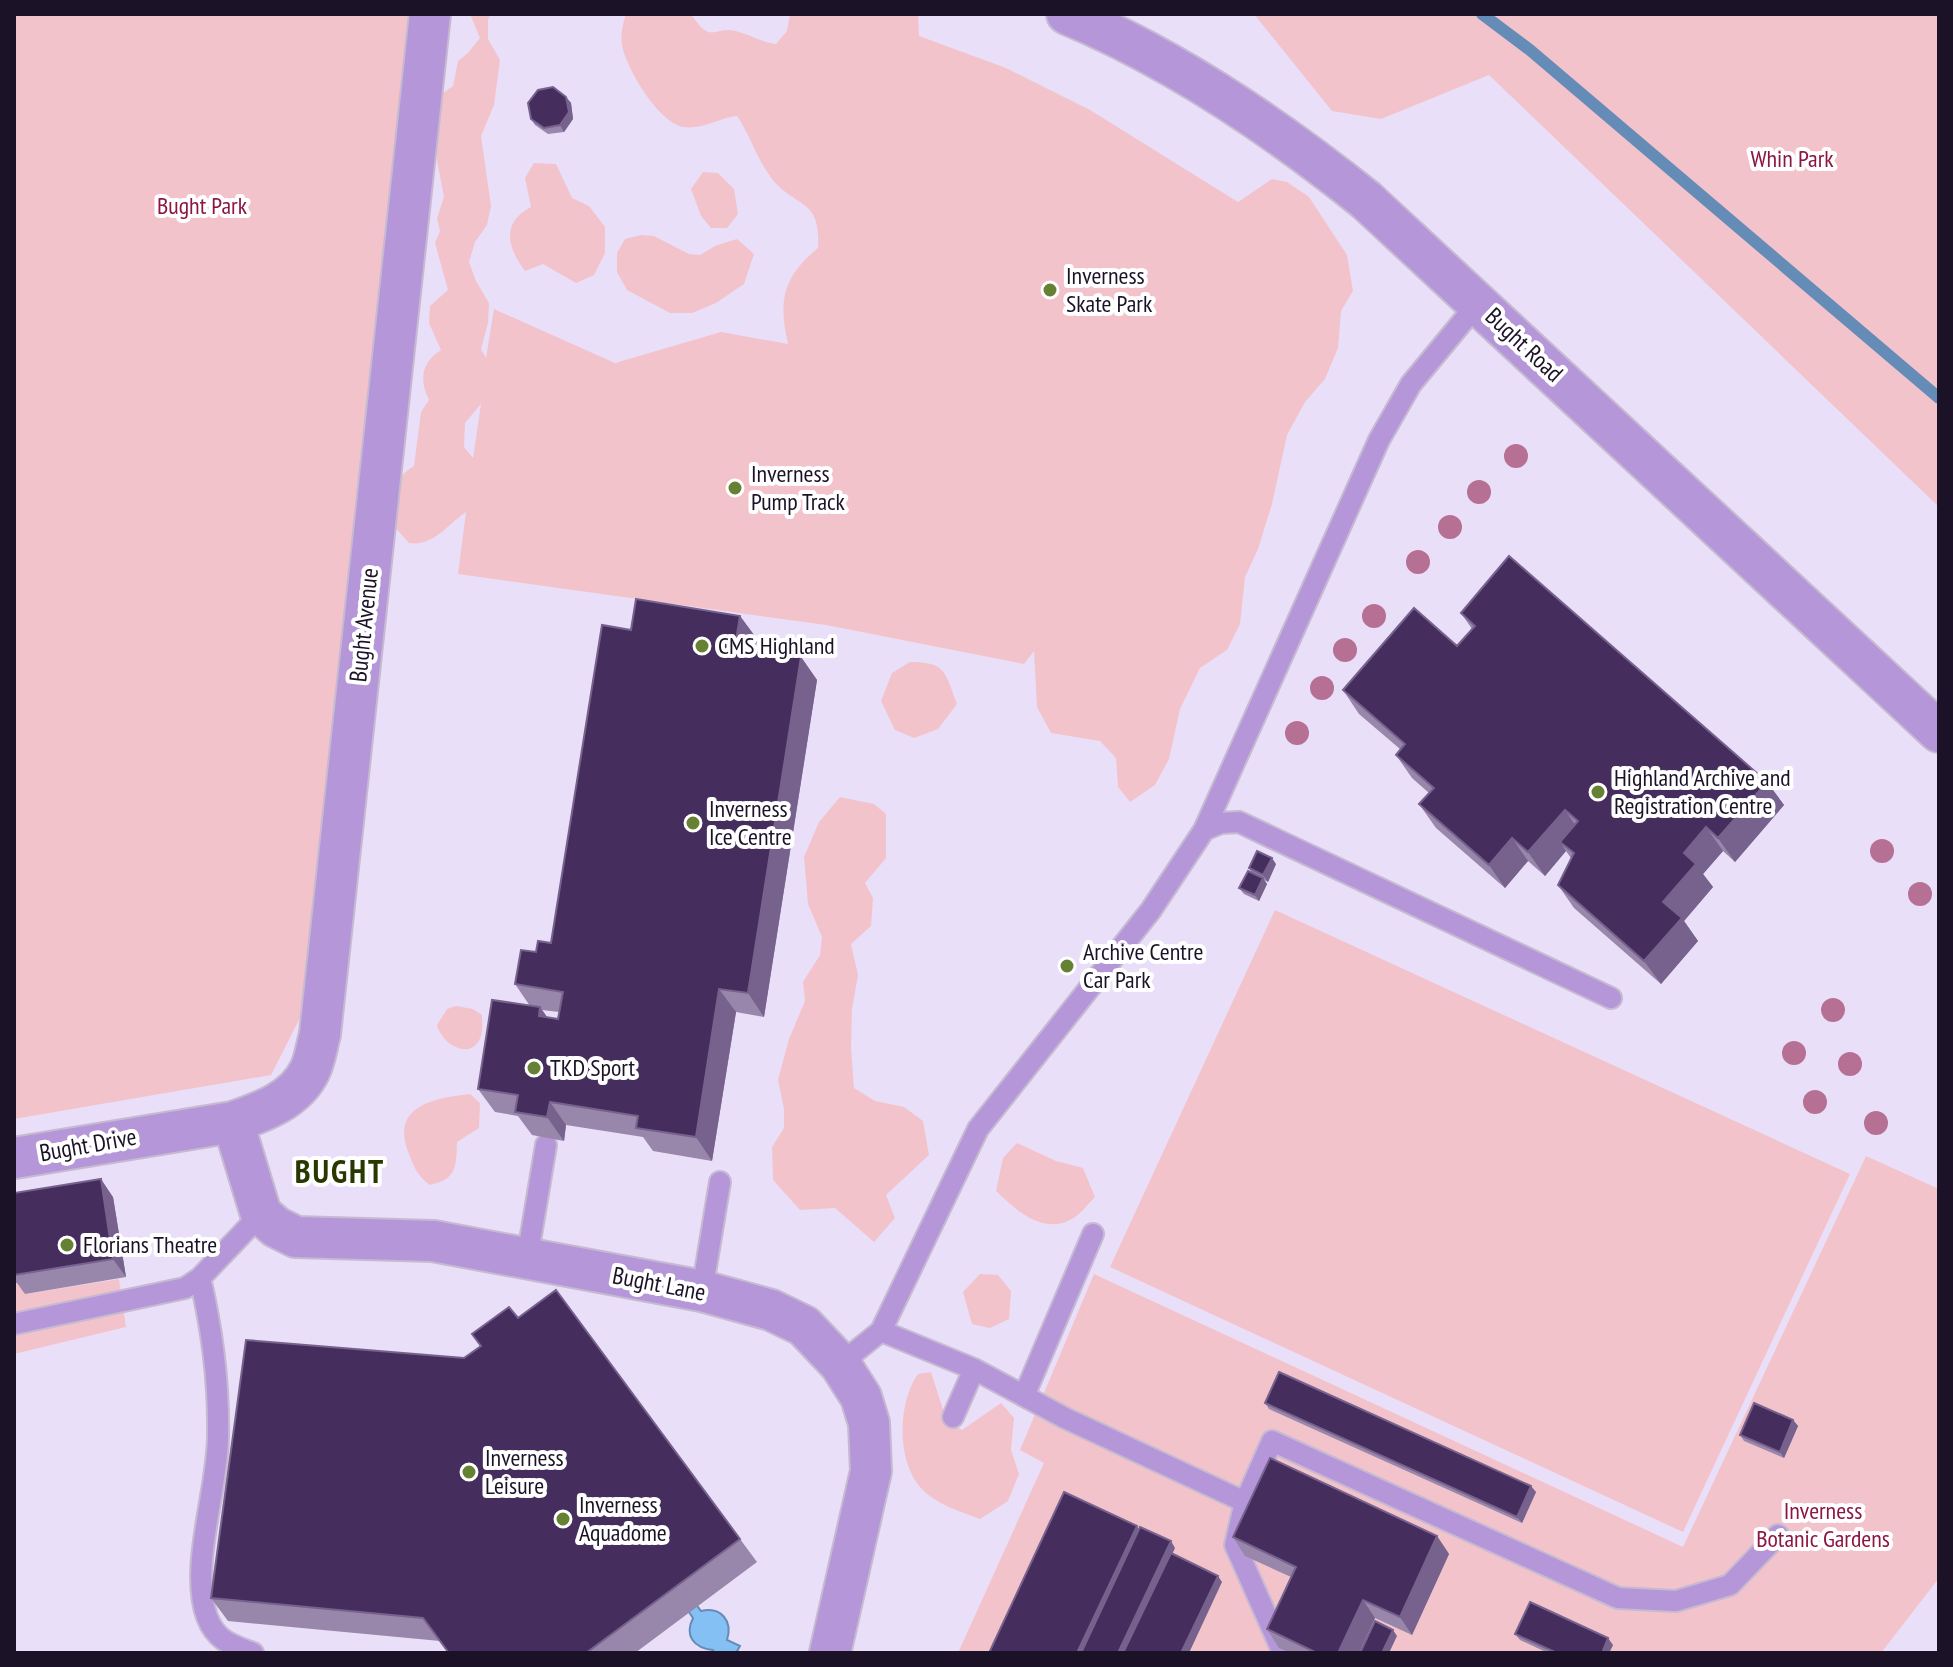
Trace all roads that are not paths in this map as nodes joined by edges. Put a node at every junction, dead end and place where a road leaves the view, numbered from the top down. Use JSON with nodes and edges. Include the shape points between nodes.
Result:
{"nodes":[{"id":1,"x":430,"y":14,"type":"edge"},
{"id":2,"x":1067,"y":14,"type":"edge"},
{"id":3,"x":1478,"y":303,"type":"junction"},
{"id":4,"x":1939,"y":732,"type":"edge"},
{"id":5,"x":1204,"y":830,"type":"junction"},
{"id":6,"x":1611,"y":998,"type":"dead end"},
{"id":7,"x":233,"y":1122,"type":"junction"},
{"id":8,"x":163,"y":1133,"type":"joint"},
{"id":9,"x":546,"y":1145,"type":"edge"},
{"id":10,"x":14,"y":1158,"type":"edge"},
{"id":11,"x":720,"y":1182,"type":"dead end"},
{"id":12,"x":261,"y":1214,"type":"junction"},
{"id":13,"x":1093,"y":1234,"type":"dead end"},
{"id":14,"x":527,"y":1259,"type":"junction"},
{"id":15,"x":200,"y":1278,"type":"junction"},
{"id":16,"x":702,"y":1291,"type":"junction"},
{"id":17,"x":14,"y":1324,"type":"edge"},
{"id":18,"x":881,"y":1331,"type":"junction"},
{"id":19,"x":840,"y":1364,"type":"junction"},
{"id":20,"x":974,"y":1369,"type":"junction"},
{"id":21,"x":1024,"y":1396,"type":"junction"},
{"id":22,"x":953,"y":1417,"type":"dead end"},
{"id":23,"x":1245,"y":1502,"type":"junction"},
{"id":24,"x":1778,"y":1535,"type":"dead end"},
{"id":25,"x":253,"y":1653,"type":"edge"},
{"id":26,"x":830,"y":1653,"type":"edge"},
{"id":27,"x":1283,"y":1653,"type":"edge"}],
"edges":[{"from":1,"to":7,"type":"street","name":"Bught Avenue","via":[[320,1034],[310,1071],[290,1094],[268,1110]]},
{"from":2,"to":3,"type":"street","name":"Bught Road","via":[[1189,75],[1309,154]]},
{"from":3,"to":4,"type":"street","name":"Bught Road"},
{"from":3,"to":5,"type":"lane","via":[[1411,384],[1379,440]]},
{"from":5,"to":6,"type":"lane","via":[[1239,822]]},
{"from":5,"to":18,"type":"lane","via":[[1151,910],[978,1129]]},
{"from":7,"to":8,"type":"street","name":"Bught Avenue"},
{"from":7,"to":12,"type":"street"},
{"from":8,"to":10,"type":"street","name":"Bught Drive"},
{"from":9,"to":14,"type":"lane"},
{"from":11,"to":16,"type":"lane"},
{"from":12,"to":14,"type":"street","name":"Bught Lane","via":[[296,1237],[433,1241]]},
{"from":12,"to":15,"type":"lane"},
{"from":13,"to":21,"type":"lane"},
{"from":14,"to":16,"type":"street","name":"Bught Lane"},
{"from":15,"to":17,"type":"lane","via":[[185,1288]]},
{"from":15,"to":25,"type":"lane","via":[[212,1329],[218,1437],[201,1586],[208,1619],[225,1643]]},
{"from":16,"to":19,"type":"street","name":"Bught Lane","via":[[771,1310],[804,1326]]},
{"from":18,"to":19,"type":"lane"},
{"from":18,"to":20,"type":"lane"},
{"from":19,"to":26,"type":"street","name":"Bught Lane","via":[[861,1397],[869,1423],[871,1471]]},
{"from":20,"to":21,"type":"lane"},
{"from":20,"to":22,"type":"lane"},
{"from":21,"to":23,"type":"lane"},
{"from":23,"to":24,"type":"lane","via":[[1272,1441],[1618,1598],[1676,1601],[1730,1585]]},
{"from":23,"to":27,"type":"lane","via":[[1235,1545]]}]}
